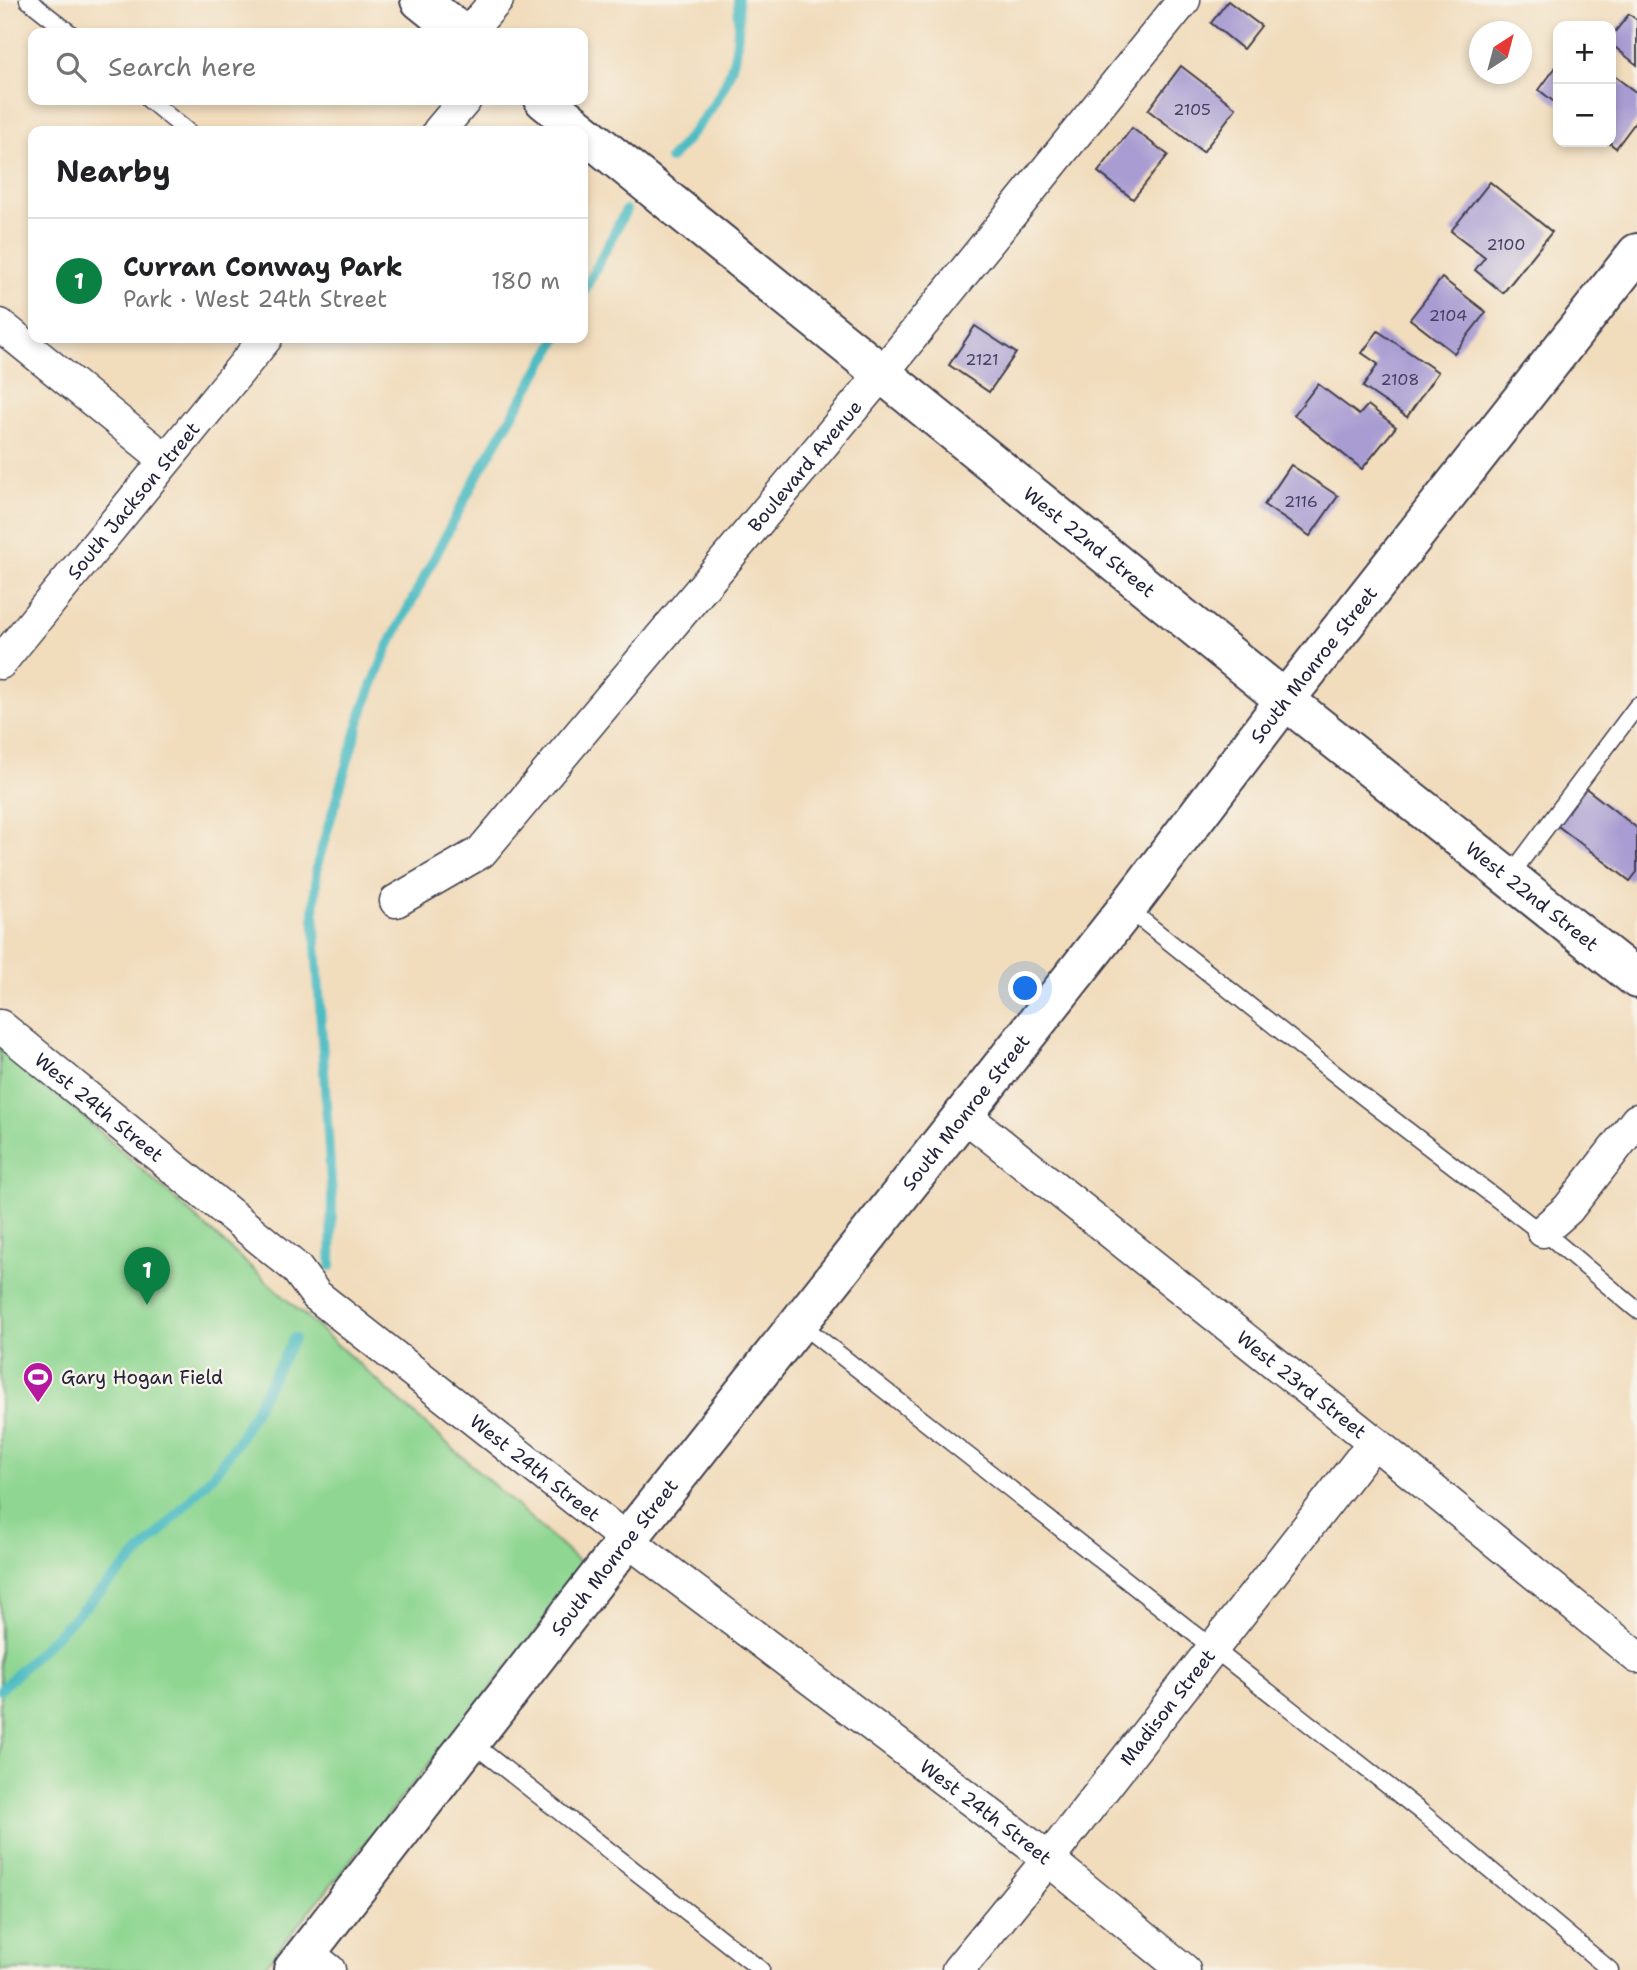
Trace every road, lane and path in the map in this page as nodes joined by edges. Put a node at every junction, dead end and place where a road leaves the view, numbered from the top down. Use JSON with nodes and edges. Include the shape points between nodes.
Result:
{"nodes":[{"id":1,"x":28,"y":0,"type":"edge"},
{"id":2,"x":421,"y":0,"type":"edge"},
{"id":3,"x":497,"y":0,"type":"edge"},
{"id":4,"x":1184,"y":0,"type":"edge"},
{"id":5,"x":64,"y":28,"type":"edge"},
{"id":6,"x":455,"y":28,"type":"edge"},
{"id":7,"x":472,"y":28,"type":"edge"},
{"id":8,"x":155,"y":105,"type":"edge"},
{"id":9,"x":461,"y":105,"type":"edge"},
{"id":10,"x":550,"y":105,"type":"edge"},
{"id":11,"x":181,"y":126,"type":"edge"},
{"id":12,"x":443,"y":126,"type":"edge"},
{"id":13,"x":577,"y":126,"type":"edge"},
{"id":14,"x":588,"y":135,"type":"edge"},
{"id":15,"x":1637,"y":253,"type":"edge"},
{"id":16,"x":0,"y":325,"type":"edge"},
{"id":17,"x":262,"y":343,"type":"edge"},
{"id":18,"x":884,"y":371,"type":"junction"},
{"id":19,"x":165,"y":459,"type":"junction"},
{"id":20,"x":0,"y":663,"type":"edge"},
{"id":21,"x":1285,"y":700,"type":"junction"},
{"id":22,"x":1637,"y":706,"type":"edge"},
{"id":23,"x":1509,"y":877,"type":"junction"},
{"id":24,"x":396,"y":901,"type":"dead end"},
{"id":25,"x":1127,"y":908,"type":"junction"},
{"id":26,"x":1637,"y":979,"type":"edge"},
{"id":27,"x":0,"y":1026,"type":"edge"},
{"id":28,"x":964,"y":1115,"type":"junction"},
{"id":29,"x":1637,"y":1120,"type":"edge"},
{"id":30,"x":1543,"y":1231,"type":"junction"},
{"id":31,"x":1637,"y":1310,"type":"edge"},
{"id":32,"x":798,"y":1322,"type":"junction"},
{"id":33,"x":1374,"y":1441,"type":"junction"},
{"id":34,"x":627,"y":1540,"type":"junction"},
{"id":35,"x":1212,"y":1650,"type":"junction"},
{"id":36,"x":1637,"y":1657,"type":"edge"},
{"id":37,"x":472,"y":1743,"type":"junction"},
{"id":38,"x":1047,"y":1861,"type":"junction"},
{"id":39,"x":309,"y":1964,"type":"edge"},
{"id":40,"x":761,"y":1970,"type":"edge"},
{"id":41,"x":958,"y":1970,"type":"edge"},
{"id":42,"x":1184,"y":1970,"type":"edge"},
{"id":43,"x":1610,"y":1970,"type":"edge"}],
"edges":[{"from":1,"to":5,"type":"lane"},
{"from":2,"to":6,"type":"street"},
{"from":3,"to":7,"type":"street"},
{"from":4,"to":18,"type":"street","name":"Boulevard Avenue"},
{"from":8,"to":11,"type":"lane"},
{"from":9,"to":12,"type":"street"},
{"from":10,"to":13,"type":"street","name":"West 22nd Street"},
{"from":14,"to":18,"type":"street","name":"West 22nd Street"},
{"from":15,"to":21,"type":"street","name":"South Monroe Street"},
{"from":16,"to":19,"type":"street"},
{"from":17,"to":19,"type":"street","name":"South Jackson Street"},
{"from":18,"to":21,"type":"street","name":"West 22nd Street"},
{"from":18,"to":24,"type":"street","name":"Boulevard Avenue","via":[[481,852]]},
{"from":19,"to":20,"type":"street","name":"South Jackson Street"},
{"from":21,"to":23,"type":"street","name":"West 22nd Street"},
{"from":21,"to":25,"type":"street","name":"South Monroe Street"},
{"from":22,"to":23,"type":"lane"},
{"from":23,"to":26,"type":"street","name":"West 22nd Street"},
{"from":25,"to":28,"type":"street","name":"South Monroe Street"},
{"from":25,"to":30,"type":"lane","via":[[1365,1098]]},
{"from":27,"to":34,"type":"street","name":"West 24th Street","via":[[296,1268],[316,1295]]},
{"from":28,"to":32,"type":"street","name":"South Monroe Street"},
{"from":28,"to":33,"type":"street","name":"West 23rd Street"},
{"from":29,"to":30,"type":"street","via":[[1567,1209]]},
{"from":30,"to":31,"type":"lane"},
{"from":32,"to":34,"type":"street","name":"South Monroe Street"},
{"from":32,"to":35,"type":"lane"},
{"from":33,"to":35,"type":"street","name":"Madison Street"},
{"from":33,"to":36,"type":"street","name":"West 23rd Street"},
{"from":34,"to":37,"type":"street","name":"South Monroe Street"},
{"from":34,"to":38,"type":"street","name":"West 24th Street"},
{"from":35,"to":38,"type":"street","name":"Madison Street"},
{"from":35,"to":43,"type":"lane","via":[[1420,1811]]},
{"from":37,"to":39,"type":"street","name":"South Monroe Street"},
{"from":37,"to":40,"type":"lane"},
{"from":38,"to":41,"type":"street","name":"Madison Street"},
{"from":38,"to":42,"type":"street","name":"West 24th Street"}]}
